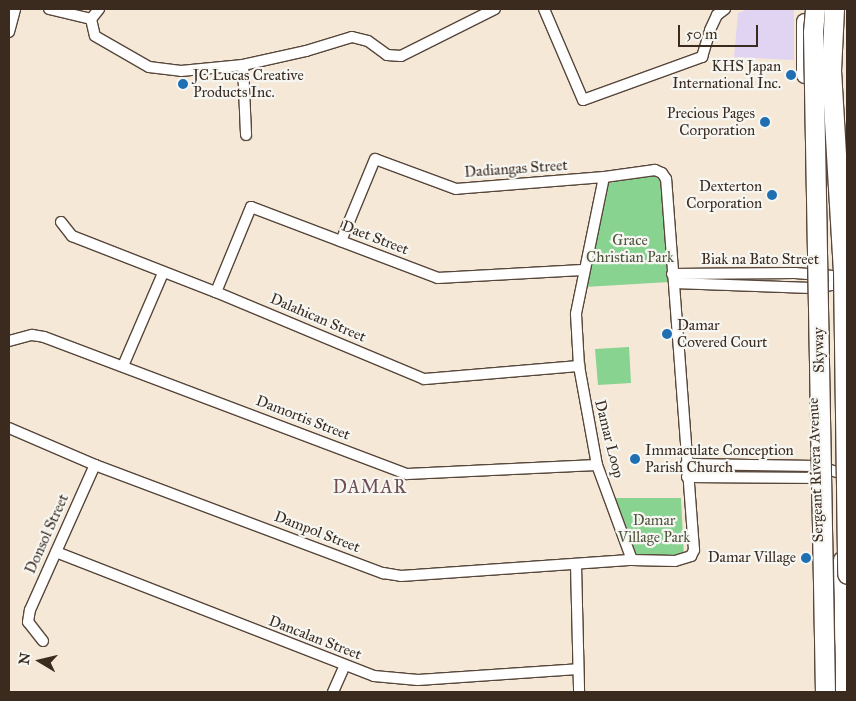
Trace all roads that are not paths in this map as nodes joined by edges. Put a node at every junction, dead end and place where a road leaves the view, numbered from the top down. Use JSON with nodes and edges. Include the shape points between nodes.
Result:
{"nodes":[{"id":1,"x":15,"y":9,"type":"edge"},
{"id":2,"x":49,"y":9,"type":"edge"},
{"id":3,"x":99,"y":9,"type":"edge"},
{"id":4,"x":495,"y":9,"type":"edge"},
{"id":5,"x":544,"y":9,"type":"edge"},
{"id":6,"x":725,"y":9,"type":"edge"},
{"id":7,"x":806,"y":9,"type":"edge"},
{"id":8,"x":815,"y":9,"type":"edge"},
{"id":9,"x":834,"y":9,"type":"edge"},
{"id":10,"x":841,"y":9,"type":"edge"},
{"id":11,"x":91,"y":19,"type":"junction"},
{"id":12,"x":9,"y":32,"type":"edge"},
{"id":13,"x":243,"y":65,"type":"junction"},
{"id":14,"x":246,"y":134,"type":"dead end"},
{"id":15,"x":604,"y":177,"type":"junction"},
{"id":16,"x":61,"y":222,"type":"dead end"},
{"id":17,"x":341,"y":241,"type":"junction"},
{"id":18,"x":582,"y":270,"type":"junction"},
{"id":19,"x":163,"y":274,"type":"junction"},
{"id":20,"x":673,"y":279,"type":"junction"},
{"id":21,"x":843,"y":280,"type":"edge"},
{"id":22,"x":811,"y":281,"type":"junction"},
{"id":23,"x":216,"y":292,"type":"junction"},
{"id":24,"x":9,"y":341,"type":"edge"},
{"id":25,"x":123,"y":366,"type":"junction"},
{"id":26,"x":579,"y":366,"type":"junction"},
{"id":27,"x":9,"y":428,"type":"edge"},
{"id":28,"x":686,"y":464,"type":"junction"},
{"id":29,"x":95,"y":465,"type":"junction"},
{"id":30,"x":596,"y":465,"type":"junction"},
{"id":31,"x":817,"y":473,"type":"junction"},
{"id":32,"x":841,"y":474,"type":"junction"},
{"id":33,"x":687,"y":477,"type":"junction"},
{"id":34,"x":56,"y":552,"type":"junction"},
{"id":35,"x":632,"y":560,"type":"junction"},
{"id":36,"x":576,"y":565,"type":"junction"},
{"id":37,"x":847,"y":574,"type":"edge"},
{"id":38,"x":43,"y":641,"type":"dead end"},
{"id":39,"x":344,"y":667,"type":"junction"},
{"id":40,"x":578,"y":669,"type":"junction"},
{"id":41,"x":333,"y":692,"type":"edge"},
{"id":42,"x":579,"y":692,"type":"edge"},
{"id":43,"x":823,"y":692,"type":"edge"},
{"id":44,"x":844,"y":692,"type":"edge"}],
"edges":[{"from":1,"to":12,"type":"street"},
{"from":2,"to":11,"type":"street"},
{"from":3,"to":11,"type":"street"},
{"from":4,"to":13,"type":"street","via":[[401,56],[387,55],[368,41],[352,37]]},
{"from":5,"to":6,"type":"street","via":[[583,100],[702,57],[710,30],[718,14]]},
{"from":7,"to":22,"type":"main road","name":"Sergeant Rivera Avenue","via":[[804,46]]},
{"from":8,"to":43,"type":"highway","name":"Skyway","bridge":true},
{"from":9,"to":37,"type":"highway","name":"Skyway","bridge":true,"via":[[831,70],[843,270]]},
{"from":10,"to":21,"type":"main road","name":"Sergeant Rivera Avenue","via":[[838,66]]},
{"from":11,"to":13,"type":"street","via":[[95,36],[149,67],[181,71]]},
{"from":13,"to":14,"type":"street"},
{"from":15,"to":17,"type":"street","name":"Dadiangas Street","via":[[456,189],[375,158]]},
{"from":15,"to":18,"type":"street","name":"Damar Loop"},
{"from":15,"to":20,"type":"street","name":"Dadiangas Street","via":[[655,170],[662,173],[666,179]]},
{"from":16,"to":19,"type":"street","name":"Dalahican Street","via":[[72,236]]},
{"from":17,"to":18,"type":"street","name":"Daet Street","via":[[438,278]]},
{"from":17,"to":23,"type":"street","name":"Daet Street","via":[[251,207]]},
{"from":18,"to":26,"type":"street","name":"Damar Loop","via":[[576,314]]},
{"from":19,"to":23,"type":"street","name":"Dalahican Street"},
{"from":19,"to":25,"type":"street"},
{"from":20,"to":22,"type":"street","name":"Biak na Bato Street"},
{"from":20,"to":28,"type":"street"},
{"from":21,"to":22,"type":"street","name":"Biak na Bato Street"},
{"from":21,"to":32,"type":"main road","name":"Sergeant Rivera Avenue"},
{"from":22,"to":31,"type":"main road","name":"Sergeant Rivera Avenue"},
{"from":23,"to":26,"type":"street","name":"Dalahican Street","via":[[424,379]]},
{"from":24,"to":25,"type":"street","name":"Damortis Street","via":[[32,335],[44,337]]},
{"from":25,"to":30,"type":"street","name":"Damortis Street","via":[[407,474]]},
{"from":26,"to":30,"type":"street","name":"Damar Loop"},
{"from":27,"to":29,"type":"street","name":"Dampol Street"},
{"from":28,"to":31,"type":"street"},
{"from":28,"to":33,"type":"street"},
{"from":29,"to":34,"type":"street","name":"Donsol Street"},
{"from":29,"to":36,"type":"street","name":"Dampol Street","via":[[383,573],[406,577]]},
{"from":30,"to":35,"type":"street","name":"Damar Loop"},
{"from":31,"to":32,"type":"street"},
{"from":31,"to":33,"type":"street"},
{"from":31,"to":43,"type":"main road","name":"Sergeant Rivera Avenue"},
{"from":32,"to":44,"type":"main road","name":"Sergeant Rivera Avenue"},
{"from":33,"to":35,"type":"street","via":[[694,550],[691,556],[676,561]]},
{"from":34,"to":38,"type":"street","name":"Donsol Street","via":[[30,610],[28,622]]},
{"from":34,"to":39,"type":"street","name":"Dancalan Street"},
{"from":35,"to":36,"type":"street","name":"Dampol Street"},
{"from":36,"to":40,"type":"street"},
{"from":39,"to":40,"type":"street","name":"Dancalan Street","via":[[374,676],[418,680]]},
{"from":39,"to":41,"type":"street"},
{"from":40,"to":42,"type":"street"}]}
